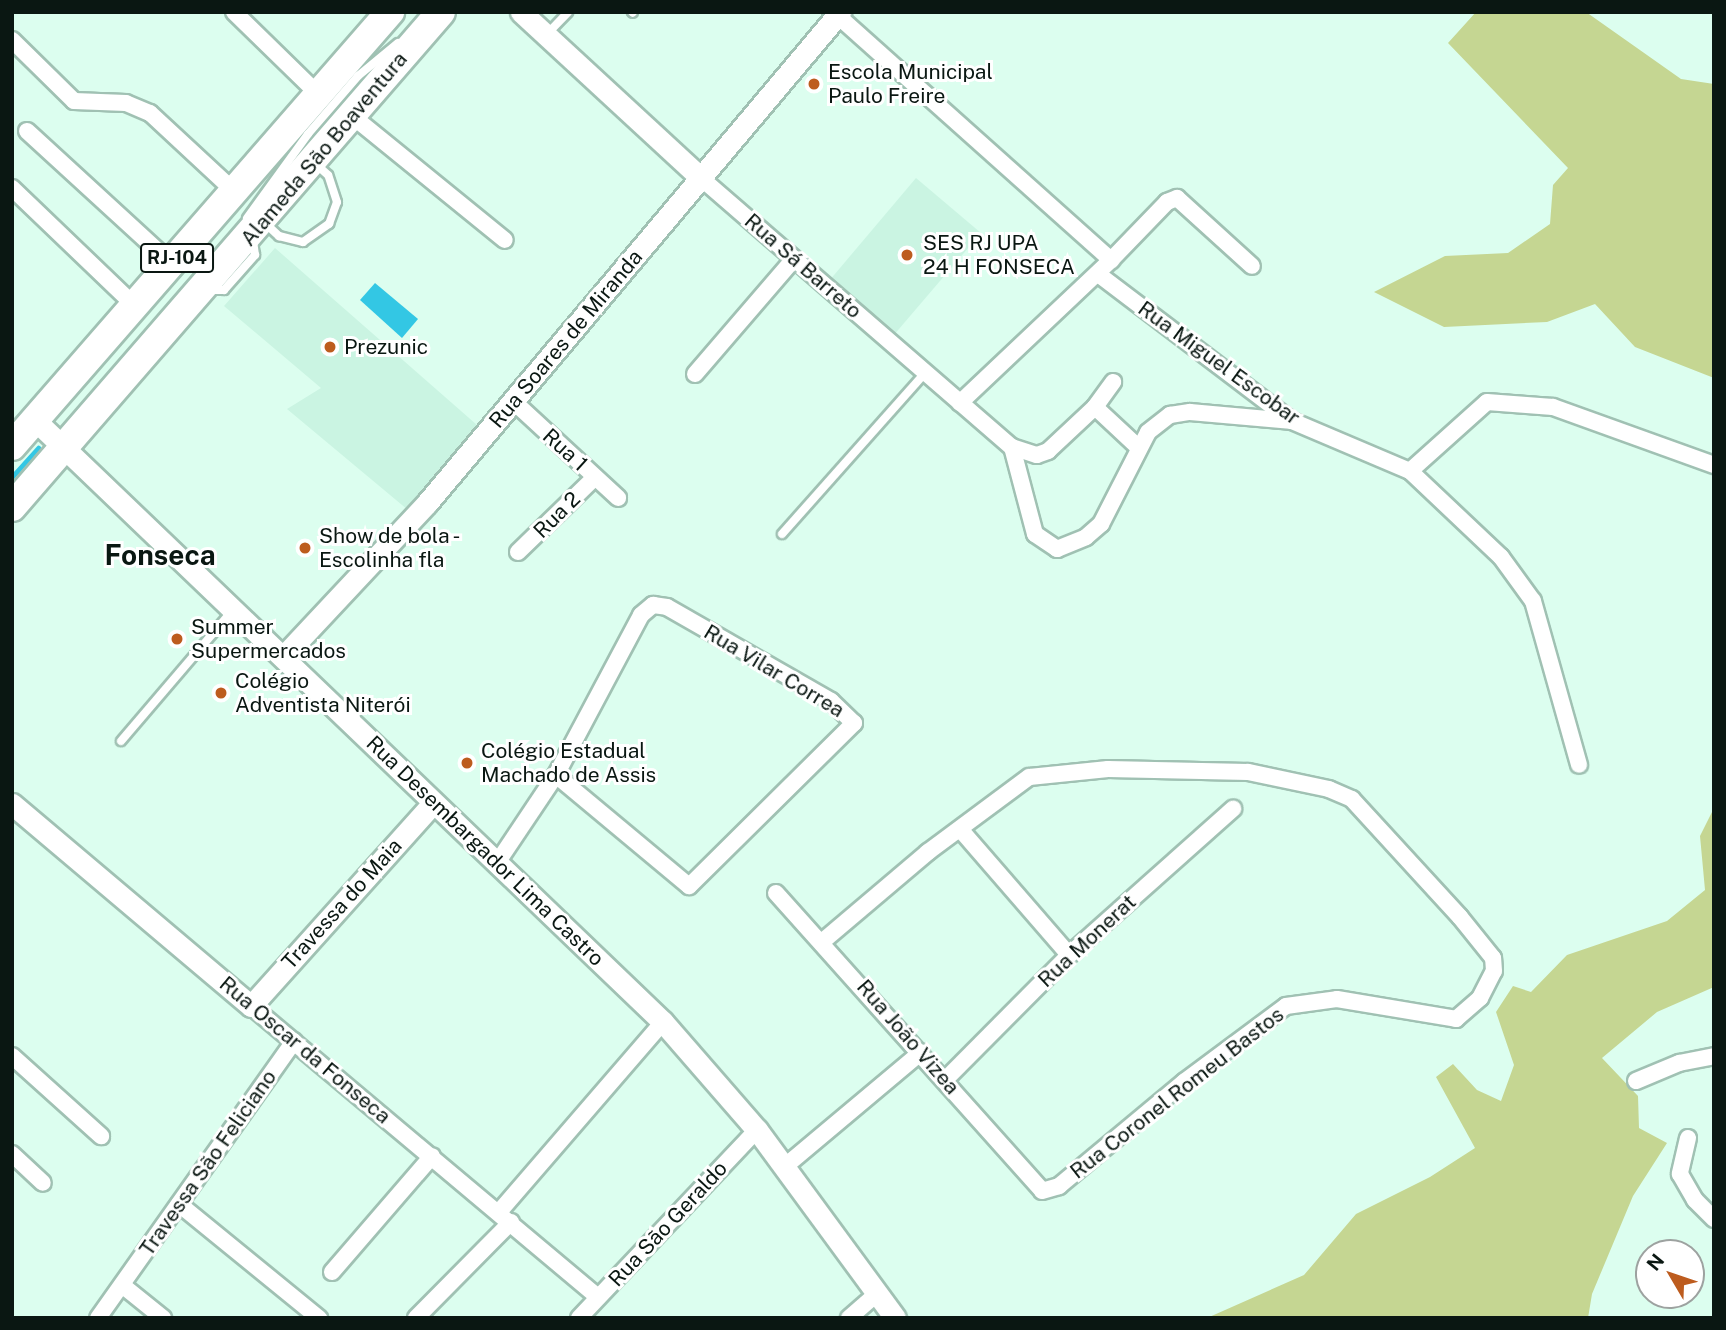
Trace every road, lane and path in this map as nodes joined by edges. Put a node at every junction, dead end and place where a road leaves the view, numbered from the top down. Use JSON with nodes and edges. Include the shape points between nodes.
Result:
{"nodes":[{"id":1,"x":234,"y":12,"type":"edge"},
{"id":2,"x":521,"y":12,"type":"edge"},
{"id":3,"x":568,"y":12,"type":"edge"},
{"id":4,"x":441,"y":13,"type":"edge"},
{"id":5,"x":838,"y":14,"type":"edge"},
{"id":6,"x":394,"y":16,"type":"edge"},
{"id":7,"x":546,"y":35,"type":"junction"},
{"id":8,"x":12,"y":40,"type":"edge"},
{"id":9,"x":319,"y":95,"type":"junction"},
{"id":10,"x":351,"y":115,"type":"junction"},
{"id":11,"x":27,"y":131,"type":"dead end"},
{"id":12,"x":314,"y":162,"type":"junction"},
{"id":13,"x":701,"y":178,"type":"junction"},
{"id":14,"x":12,"y":187,"type":"edge"},
{"id":15,"x":235,"y":192,"type":"junction"},
{"id":16,"x":258,"y":229,"type":"junction"},
{"id":17,"x":505,"y":240,"type":"dead end"},
{"id":18,"x":794,"y":259,"type":"junction"},
{"id":19,"x":230,"y":260,"type":"junction"},
{"id":20,"x":1111,"y":260,"type":"junction"},
{"id":21,"x":173,"y":264,"type":"junction"},
{"id":22,"x":1252,"y":266,"type":"dead end"},
{"id":23,"x":1098,"y":274,"type":"junction"},
{"id":24,"x":204,"y":289,"type":"junction"},
{"id":25,"x":136,"y":307,"type":"junction"},
{"id":26,"x":925,"y":373,"type":"junction"},
{"id":27,"x":695,"y":374,"type":"dead end"},
{"id":28,"x":1113,"y":382,"type":"dead end"},
{"id":29,"x":513,"y":401,"type":"junction"},
{"id":30,"x":960,"y":403,"type":"junction"},
{"id":31,"x":1095,"y":407,"type":"junction"},
{"id":32,"x":35,"y":421,"type":"junction"},
{"id":33,"x":1292,"y":421,"type":"junction"},
{"id":34,"x":12,"y":446,"type":"edge"},
{"id":35,"x":1012,"y":447,"type":"junction"},
{"id":36,"x":64,"y":448,"type":"junction"},
{"id":37,"x":1139,"y":448,"type":"junction"},
{"id":38,"x":1714,"y":465,"type":"edge"},
{"id":39,"x":1410,"y":471,"type":"junction"},
{"id":40,"x":595,"y":477,"type":"junction"},
{"id":41,"x":618,"y":498,"type":"dead end"},
{"id":42,"x":12,"y":507,"type":"edge"},
{"id":43,"x":782,"y":534,"type":"dead end"},
{"id":44,"x":518,"y":552,"type":"dead end"},
{"id":45,"x":232,"y":611,"type":"junction"},
{"id":46,"x":283,"y":657,"type":"junction"},
{"id":47,"x":121,"y":741,"type":"dead end"},
{"id":48,"x":1579,"y":765,"type":"dead end"},
{"id":49,"x":556,"y":775,"type":"junction"},
{"id":50,"x":433,"y":803,"type":"junction"},
{"id":51,"x":12,"y":804,"type":"edge"},
{"id":52,"x":1233,"y":809,"type":"dead end"},
{"id":53,"x":960,"y":829,"type":"junction"},
{"id":54,"x":498,"y":863,"type":"junction"},
{"id":55,"x":776,"y":894,"type":"dead end"},
{"id":56,"x":823,"y":941,"type":"junction"},
{"id":57,"x":1069,"y":955,"type":"junction"},
{"id":58,"x":251,"y":1006,"type":"junction"},
{"id":59,"x":663,"y":1022,"type":"junction"},
{"id":60,"x":294,"y":1041,"type":"junction"},
{"id":61,"x":921,"y":1052,"type":"junction"},
{"id":62,"x":12,"y":1056,"type":"edge"},
{"id":63,"x":1714,"y":1056,"type":"edge"},
{"id":64,"x":946,"y":1079,"type":"junction"},
{"id":65,"x":1636,"y":1081,"type":"dead end"},
{"id":66,"x":757,"y":1130,"type":"junction"},
{"id":67,"x":101,"y":1136,"type":"dead end"},
{"id":68,"x":1688,"y":1138,"type":"dead end"},
{"id":69,"x":12,"y":1154,"type":"edge"},
{"id":70,"x":432,"y":1156,"type":"junction"},
{"id":71,"x":783,"y":1168,"type":"junction"},
{"id":72,"x":43,"y":1183,"type":"dead end"},
{"id":73,"x":1034,"y":1185,"type":"joint"},
{"id":74,"x":179,"y":1204,"type":"junction"},
{"id":75,"x":505,"y":1217,"type":"junction"},
{"id":76,"x":1714,"y":1219,"type":"edge"},
{"id":77,"x":332,"y":1272,"type":"dead end"},
{"id":78,"x":122,"y":1285,"type":"junction"},
{"id":79,"x":878,"y":1293,"type":"junction"},
{"id":80,"x":598,"y":1297,"type":"junction"},
{"id":81,"x":98,"y":1318,"type":"edge"},
{"id":82,"x":163,"y":1318,"type":"edge"},
{"id":83,"x":318,"y":1318,"type":"edge"},
{"id":84,"x":416,"y":1318,"type":"edge"},
{"id":85,"x":579,"y":1318,"type":"edge"},
{"id":86,"x":849,"y":1318,"type":"edge"},
{"id":87,"x":895,"y":1318,"type":"edge"}],
"edges":[{"from":1,"to":9,"type":"street"},
{"from":2,"to":7,"type":"street","name":"Rua Sá Barreto"},
{"from":3,"to":7,"type":"lane"},
{"from":4,"to":10,"type":"highway","name":"Alameda São Boaventura","number":"RJ-104"},
{"from":4,"to":19,"type":"lane","via":[[364,69],[308,134],[252,208],[233,242]]},
{"from":5,"to":13,"type":"street","name":"Rua Soares de Miranda"},
{"from":5,"to":20,"type":"street"},
{"from":6,"to":9,"type":"highway","name":"Alameda São Boaventura","number":"RJ-104"},
{"from":7,"to":13,"type":"street","name":"Rua Sá Barreto"},
{"from":8,"to":15,"type":"street","via":[[74,101],[126,103],[150,113]]},
{"from":9,"to":15,"type":"highway","name":"Alameda São Boaventura","number":"RJ-104"},
{"from":10,"to":12,"type":"highway","name":"Alameda São Boaventura","number":"RJ-104"},
{"from":10,"to":17,"type":"street"},
{"from":11,"to":21,"type":"street"},
{"from":12,"to":16,"type":"highway","name":"Alameda São Boaventura","number":"RJ-104"},
{"from":12,"to":16,"type":"lane","via":[[328,175],[337,202],[329,224],[303,242]]},
{"from":13,"to":18,"type":"street","name":"Rua Sá Barreto"},
{"from":13,"to":29,"type":"street","name":"Rua Soares de Miranda"},
{"from":14,"to":25,"type":"street"},
{"from":15,"to":21,"type":"highway","name":"Alameda São Boaventura","number":"RJ-104"},
{"from":16,"to":19,"type":"highway","name":"Alameda São Boaventura","number":"RJ-104"},
{"from":16,"to":24,"type":"lane","via":[[255,255],[224,290]]},
{"from":18,"to":26,"type":"street","name":"Rua Sá Barreto"},
{"from":18,"to":27,"type":"street"},
{"from":19,"to":24,"type":"highway","name":"Alameda São Boaventura","number":"RJ-104"},
{"from":20,"to":22,"type":"street","via":[[1167,202],[1177,198]]},
{"from":20,"to":23,"type":"street"},
{"from":21,"to":25,"type":"highway","name":"Alameda São Boaventura","number":"RJ-104"},
{"from":23,"to":30,"type":"street"},
{"from":23,"to":33,"type":"street","name":"Rua Miguel Escobar"},
{"from":24,"to":36,"type":"highway","name":"Alameda São Boaventura","number":"RJ-104"},
{"from":25,"to":32,"type":"highway","name":"Alameda São Boaventura","number":"RJ-104"},
{"from":26,"to":30,"type":"street","name":"Rua Sá Barreto"},
{"from":26,"to":43,"type":"lane"},
{"from":28,"to":31,"type":"street"},
{"from":29,"to":40,"type":"street","name":"Rua 1"},
{"from":29,"to":46,"type":"street","name":"Rua Soares de Miranda","via":[[427,503]]},
{"from":30,"to":35,"type":"street","name":"Rua Sá Barreto"},
{"from":31,"to":35,"type":"street","via":[[1048,450],[1037,455]]},
{"from":31,"to":37,"type":"street"},
{"from":32,"to":34,"type":"highway","name":"Alameda São Boaventura","number":"RJ-104"},
{"from":32,"to":36,"type":"street","name":"Rua Desembargador Lima Castro"},
{"from":33,"to":37,"type":"street","via":[[1204,413],[1170,415],[1157,422]]},
{"from":33,"to":39,"type":"street","name":"Rua Miguel Escobar"},
{"from":35,"to":37,"type":"street","via":[[1035,534],[1057,549],[1086,537],[1101,524]]},
{"from":36,"to":42,"type":"highway","name":"Alameda São Boaventura","number":"RJ-104"},
{"from":36,"to":45,"type":"street","name":"Rua Desembargador Lima Castro"},
{"from":38,"to":39,"type":"street","via":[[1553,407],[1487,402]]},
{"from":39,"to":48,"type":"street","name":"Rua Miguel Escobar","via":[[1501,557],[1534,601]]},
{"from":40,"to":41,"type":"street","name":"Rua 1"},
{"from":40,"to":44,"type":"street","name":"Rua 2"},
{"from":45,"to":46,"type":"street","name":"Rua Desembargador Lima Castro"},
{"from":45,"to":47,"type":"lane"},
{"from":46,"to":50,"type":"street","name":"Rua Desembargador Lima Castro"},
{"from":49,"to":49,"type":"street","name":"Rua Vilar Correa","via":[[641,615],[653,605],[667,607],[831,701],[854,723],[690,886]]},
{"from":49,"to":54,"type":"street","name":"Rua Vilar Correa"},
{"from":50,"to":54,"type":"street","name":"Rua Desembargador Lima Castro"},
{"from":50,"to":58,"type":"street","name":"Travessa do Maia"},
{"from":51,"to":58,"type":"street","name":"Rua Oscar da Fonseca"},
{"from":52,"to":57,"type":"street","name":"Rua Monerat"},
{"from":53,"to":56,"type":"street"},
{"from":53,"to":57,"type":"street"},
{"from":53,"to":73,"type":"street","name":"Rua Coronel Romeu Bastos","via":[[1029,777],[1047,772],[1248,772],[1328,789],[1368,812],[1493,958],[1490,984],[1468,1013],[1456,1019],[1337,999],[1286,1006],[1184,1082],[1059,1186],[1048,1191]]},
{"from":54,"to":59,"type":"street","name":"Rua Desembargador Lima Castro"},
{"from":55,"to":56,"type":"street","name":"Rua João Vizea"},
{"from":56,"to":61,"type":"street","name":"Rua João Vizea"},
{"from":57,"to":64,"type":"street","name":"Rua Monerat"},
{"from":58,"to":60,"type":"street","name":"Rua Oscar da Fonseca"},
{"from":59,"to":66,"type":"street","name":"Rua Desembargador Lima Castro"},
{"from":59,"to":75,"type":"street"},
{"from":60,"to":70,"type":"street","name":"Rua Oscar da Fonseca"},
{"from":60,"to":74,"type":"street","name":"Travessa São Feliciano"},
{"from":61,"to":64,"type":"street","name":"Rua João Vizea"},
{"from":61,"to":71,"type":"street"},
{"from":62,"to":67,"type":"street"},
{"from":63,"to":65,"type":"street","via":[[1679,1063]]},
{"from":64,"to":73,"type":"street","name":"Rua João Vizea"},
{"from":66,"to":71,"type":"street","name":"Rua Desembargador Lima Castro"},
{"from":66,"to":80,"type":"street","name":"Rua São Geraldo"},
{"from":68,"to":76,"type":"street","via":[[1680,1174],[1695,1200]]},
{"from":69,"to":72,"type":"street"},
{"from":70,"to":75,"type":"street","name":"Rua Oscar da Fonseca"},
{"from":70,"to":77,"type":"street"},
{"from":71,"to":79,"type":"street","name":"Rua Desembargador Lima Castro"},
{"from":74,"to":78,"type":"street","name":"Travessa São Feliciano"},
{"from":74,"to":83,"type":"street"},
{"from":75,"to":80,"type":"street","name":"Rua Oscar da Fonseca"},
{"from":75,"to":84,"type":"street"},
{"from":78,"to":81,"type":"street","name":"Travessa São Feliciano"},
{"from":78,"to":82,"type":"street"},
{"from":79,"to":86,"type":"street"},
{"from":79,"to":87,"type":"street","name":"Rua Desembargador Lima Castro"},
{"from":80,"to":85,"type":"street","name":"Rua São Geraldo"}]}
